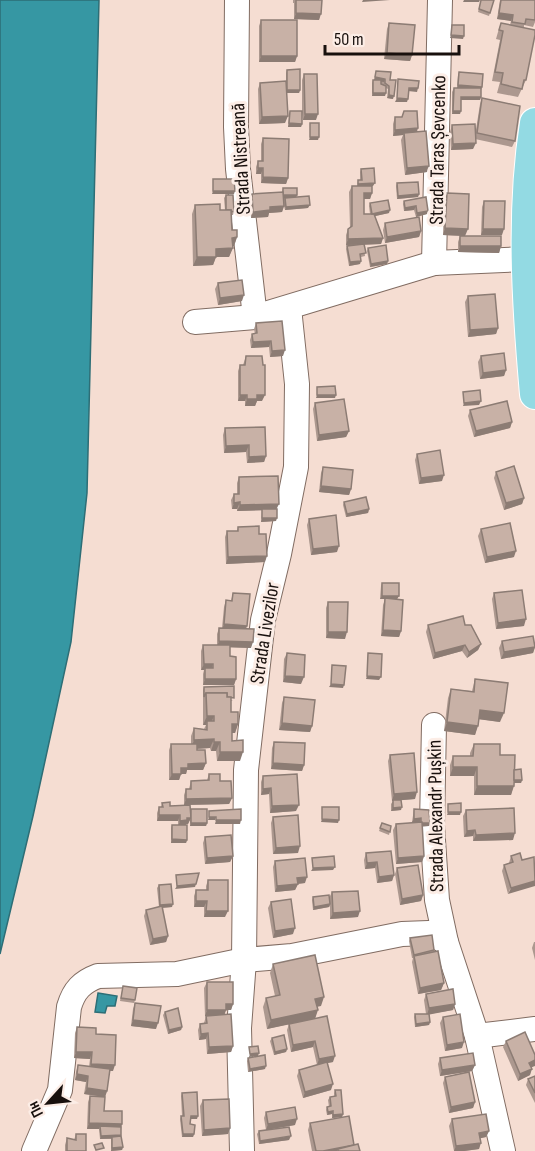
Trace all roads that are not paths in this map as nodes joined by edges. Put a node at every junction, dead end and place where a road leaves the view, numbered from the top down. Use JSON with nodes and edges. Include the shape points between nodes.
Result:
{"nodes":[{"id":1,"x":237,"y":0,"type":"edge"},
{"id":2,"x":440,"y":0,"type":"edge"},
{"id":3,"x":535,"y":123,"type":"edge"},
{"id":4,"x":526,"y":259,"type":"junction"},
{"id":5,"x":435,"y":263,"type":"junction"},
{"id":6,"x":531,"y":296,"type":"edge"},
{"id":7,"x":289,"y":308,"type":"junction"},
{"id":8,"x":255,"y":317,"type":"junction"},
{"id":9,"x":195,"y":322,"type":"dead end"},
{"id":10,"x":535,"y":394,"type":"edge"},
{"id":11,"x":434,"y":725,"type":"dead end"},
{"id":12,"x":446,"y":942,"type":"junction"},
{"id":13,"x":244,"y":960,"type":"junction"},
{"id":14,"x":535,"y":1029,"type":"edge"},
{"id":15,"x":477,"y":1036,"type":"junction"},
{"id":16,"x":34,"y":1151,"type":"edge"},
{"id":17,"x":242,"y":1151,"type":"edge"},
{"id":18,"x":503,"y":1151,"type":"edge"}],
"edges":[{"from":1,"to":8,"type":"street","name":"Strada Nistreană","via":[[238,169]]},
{"from":2,"to":5,"type":"street","name":"Strada Taras Șevcenko"},
{"from":3,"to":4,"type":"main road"},
{"from":4,"to":5,"type":"street"},
{"from":4,"to":6,"type":"main road"},
{"from":5,"to":7,"type":"street"},
{"from":6,"to":10,"type":"main road"},
{"from":7,"to":8,"type":"street"},
{"from":7,"to":13,"type":"street","name":"Strada Livezilor","via":[[297,384],[297,467],[260,637],[246,770]]},
{"from":8,"to":9,"type":"street"},
{"from":11,"to":12,"type":"street","name":"Strada Alexandr Pușkin","via":[[432,825],[437,900]]},
{"from":12,"to":13,"type":"street","via":[[429,933],[402,934],[292,956]]},
{"from":12,"to":15,"type":"street","name":"Strada Alexandr Pușkin"},
{"from":13,"to":16,"type":"street","via":[[177,974],[98,976],[80,985],[69,1007],[60,1090]]},
{"from":13,"to":17,"type":"street","name":"Strada Livezilor","via":[[239,1028]]},
{"from":14,"to":15,"type":"street"},
{"from":15,"to":18,"type":"street","name":"Strada Alexandr Pușkin"}]}
